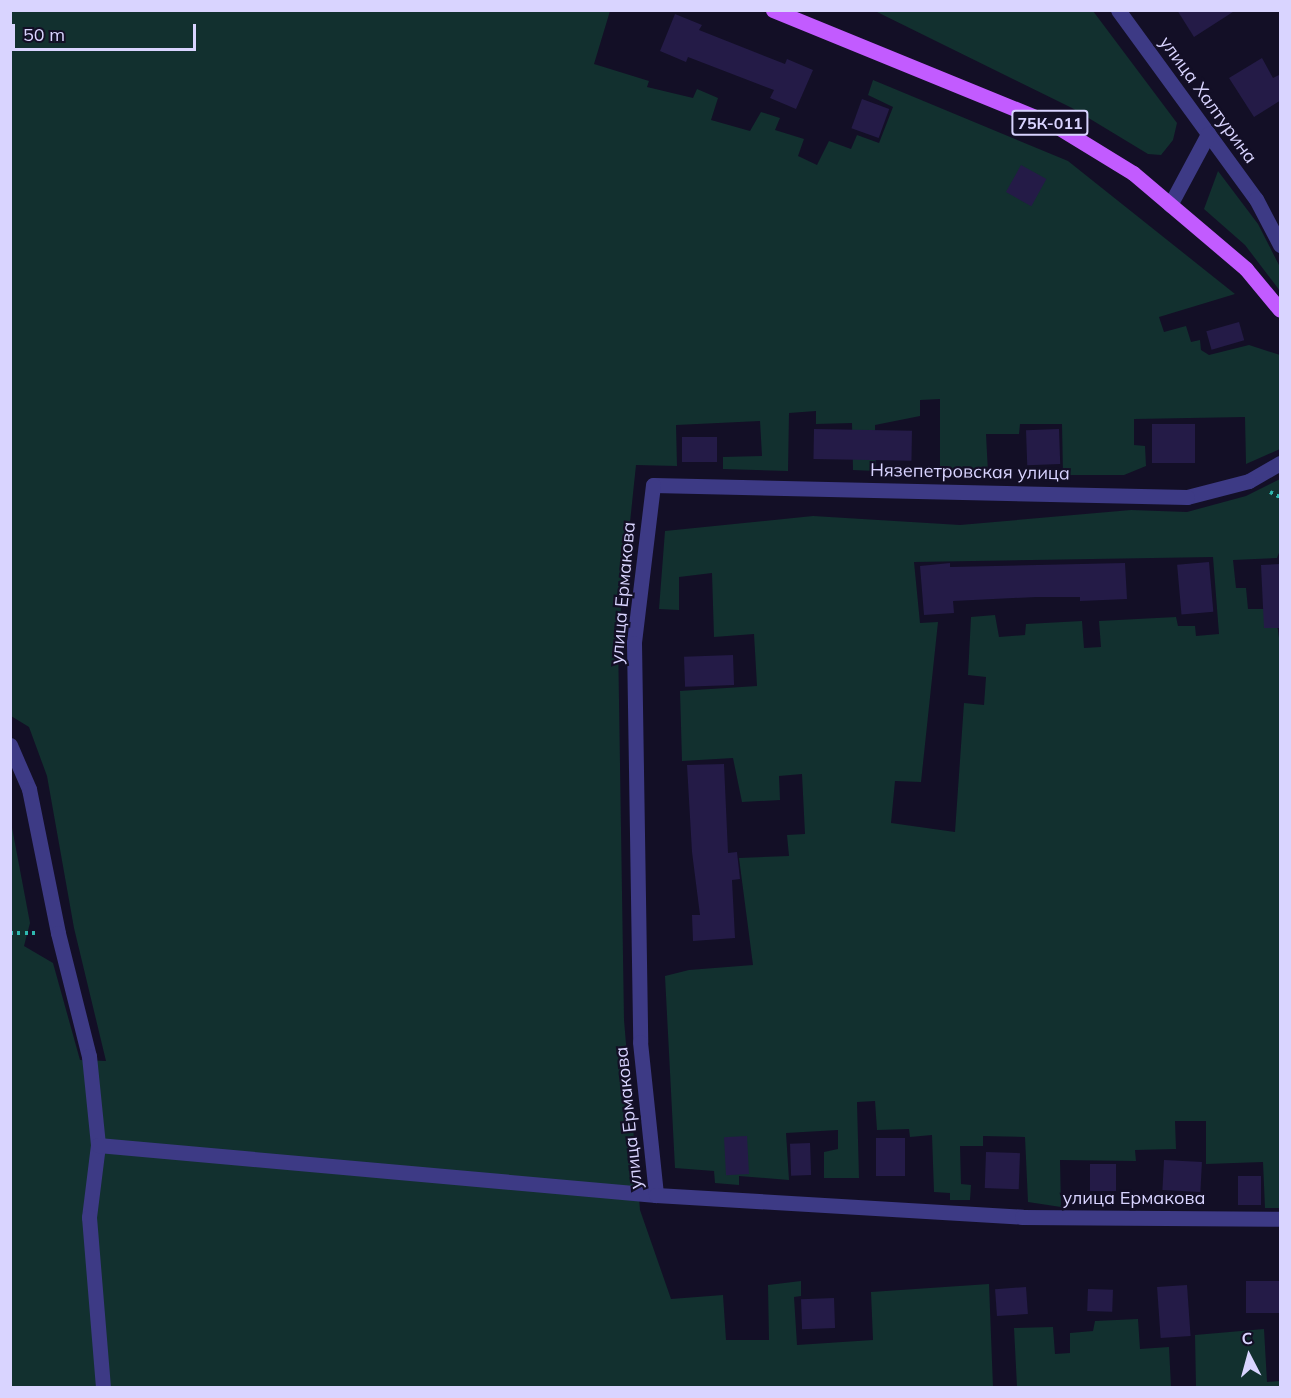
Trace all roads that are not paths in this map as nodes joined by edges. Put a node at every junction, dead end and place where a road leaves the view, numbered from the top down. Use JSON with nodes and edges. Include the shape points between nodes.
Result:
{"nodes":[{"id":1,"x":773,"y":10,"type":"edge"},
{"id":2,"x":1118,"y":10,"type":"edge"},
{"id":3,"x":1208,"y":134,"type":"junction"},
{"id":4,"x":1170,"y":205,"type":"junction"},
{"id":5,"x":1281,"y":245,"type":"edge"},
{"id":6,"x":1281,"y":310,"type":"edge"},
{"id":7,"x":1281,"y":463,"type":"edge"},
{"id":8,"x":653,"y":485,"type":"joint"},
{"id":9,"x":10,"y":745,"type":"edge"},
{"id":10,"x":98,"y":1145,"type":"junction"},
{"id":11,"x":656,"y":1195,"type":"junction"},
{"id":12,"x":1281,"y":1219,"type":"edge"},
{"id":13,"x":103,"y":1388,"type":"edge"}],
"edges":[{"from":1,"to":4,"type":"main road","number":"75К-011","via":[[1053,124],[1133,173]]},
{"from":2,"to":3,"type":"street","name":"улица Халтурина"},
{"from":3,"to":4,"type":"street"},
{"from":3,"to":5,"type":"street","name":"улица Халтурина","via":[[1256,199]]},
{"from":4,"to":6,"type":"main road","number":"75К-011","via":[[1246,269]]},
{"from":7,"to":8,"type":"street","name":"Нязепетровская улица","via":[[1249,481],[1187,497]]},
{"from":8,"to":11,"type":"street","name":"улица Ермакова","via":[[634,643],[640,1042]]},
{"from":9,"to":10,"type":"street","via":[[29,789],[58,933],[89,1056]]},
{"from":10,"to":11,"type":"street"},
{"from":10,"to":13,"type":"street","via":[[89,1217]]},
{"from":11,"to":12,"type":"street","name":"улица Ермакова","via":[[1022,1217]]}]}
